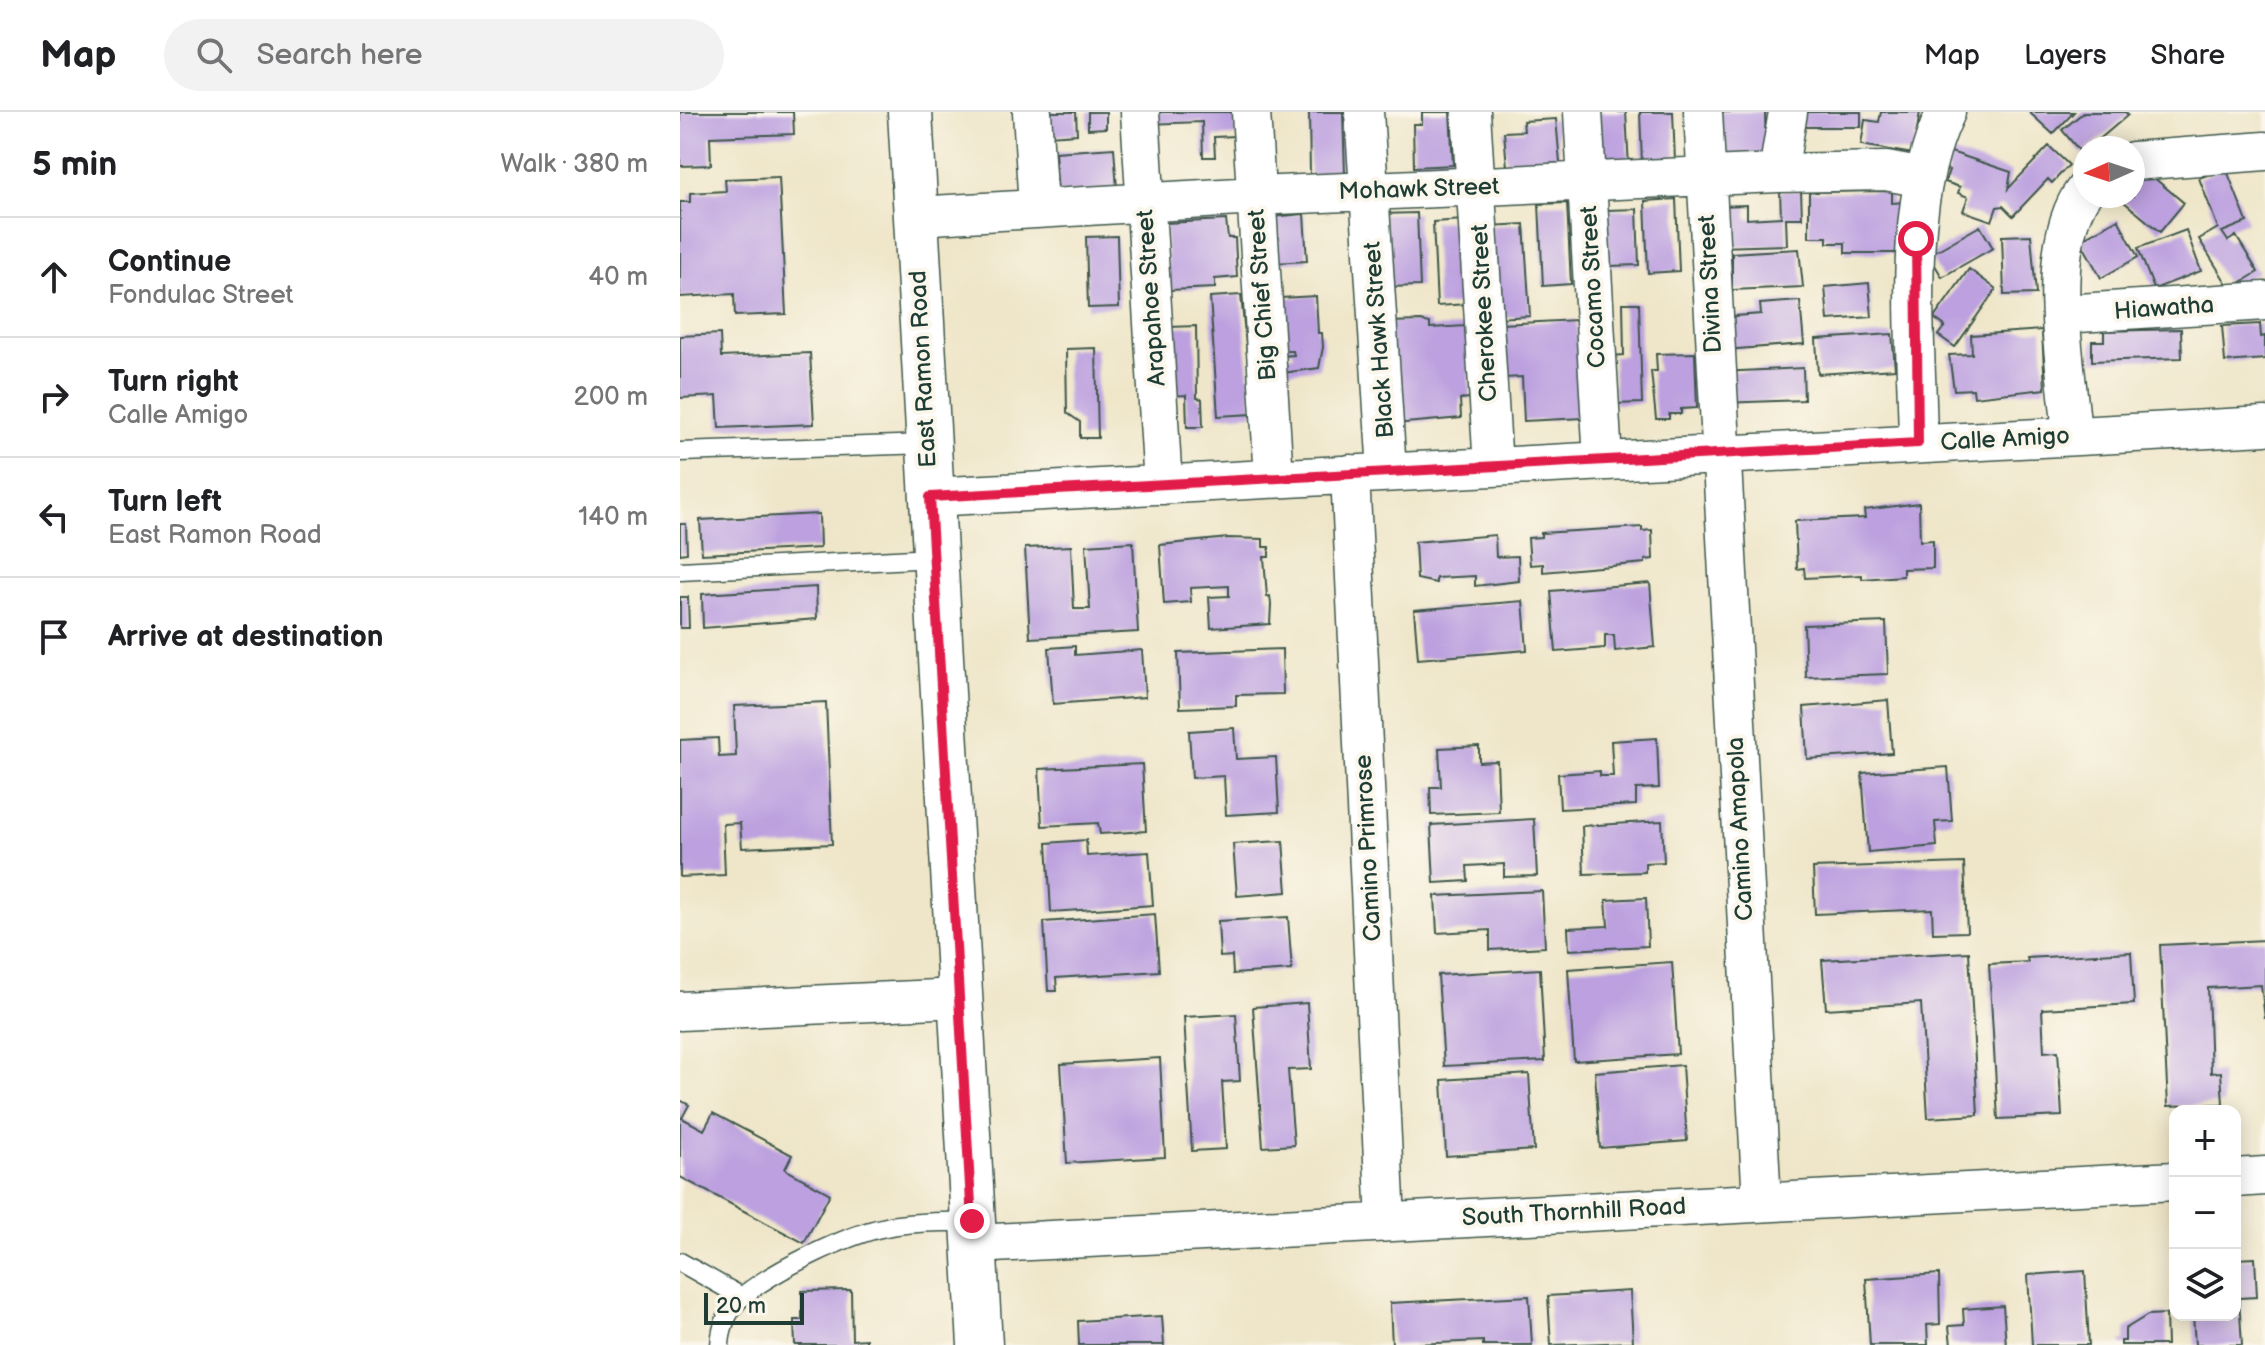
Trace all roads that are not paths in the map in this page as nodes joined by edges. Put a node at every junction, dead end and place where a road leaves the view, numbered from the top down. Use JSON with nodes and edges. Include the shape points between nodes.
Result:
{"nodes":[{"id":1,"x":910,"y":112,"type":"edge"},
{"id":2,"x":1032,"y":112,"type":"edge"},
{"id":3,"x":1140,"y":112,"type":"edge"},
{"id":4,"x":1251,"y":112,"type":"edge"},
{"id":5,"x":1364,"y":112,"type":"edge"},
{"id":6,"x":1471,"y":112,"type":"edge"},
{"id":7,"x":1583,"y":112,"type":"edge"},
{"id":8,"x":1703,"y":112,"type":"edge"},
{"id":9,"x":1788,"y":112,"type":"edge"},
{"id":10,"x":1946,"y":112,"type":"edge"},
{"id":11,"x":2265,"y":151,"type":"edge"},
{"id":12,"x":2145,"y":160,"type":"edge"},
{"id":13,"x":1778,"y":173,"type":"junction"},
{"id":14,"x":1704,"y":176,"type":"junction"},
{"id":15,"x":1923,"y":178,"type":"junction"},
{"id":16,"x":1587,"y":181,"type":"junction"},
{"id":17,"x":1477,"y":188,"type":"junction"},
{"id":18,"x":1369,"y":192,"type":"junction"},
{"id":19,"x":1256,"y":196,"type":"junction"},
{"id":20,"x":1145,"y":202,"type":"junction"},
{"id":21,"x":2073,"y":206,"type":"edge"},
{"id":22,"x":1038,"y":207,"type":"junction"},
{"id":23,"x":915,"y":216,"type":"junction"},
{"id":24,"x":2265,"y":301,"type":"edge"},
{"id":25,"x":2063,"y":314,"type":"junction"},
{"id":26,"x":2265,"y":426,"type":"edge"},
{"id":27,"x":2072,"y":435,"type":"junction"},
{"id":28,"x":1918,"y":443,"type":"junction"},
{"id":29,"x":928,"y":444,"type":"junction"},
{"id":30,"x":680,"y":452,"type":"edge"},
{"id":31,"x":1719,"y":455,"type":"junction"},
{"id":32,"x":1603,"y":461,"type":"junction"},
{"id":33,"x":1493,"y":467,"type":"junction"},
{"id":34,"x":1387,"y":472,"type":"junction"},
{"id":35,"x":1350,"y":474,"type":"junction"},
{"id":36,"x":1274,"y":478,"type":"junction"},
{"id":37,"x":1163,"y":485,"type":"junction"},
{"id":38,"x":930,"y":497,"type":"junction"},
{"id":39,"x":933,"y":558,"type":"junction"},
{"id":40,"x":680,"y":571,"type":"edge"},
{"id":41,"x":959,"y":998,"type":"junction"},
{"id":42,"x":680,"y":1011,"type":"edge"},
{"id":43,"x":2265,"y":1176,"type":"edge"},
{"id":44,"x":2241,"y":1178,"type":"edge"},
{"id":45,"x":2169,"y":1181,"type":"edge"},
{"id":46,"x":1762,"y":1202,"type":"junction"},
{"id":47,"x":1386,"y":1222,"type":"junction"},
{"id":48,"x":973,"y":1232,"type":"junction"},
{"id":49,"x":680,"y":1262,"type":"edge"},
{"id":50,"x":742,"y":1297,"type":"junction"},
{"id":51,"x":720,"y":1345,"type":"edge"},
{"id":52,"x":980,"y":1345,"type":"edge"}],
"edges":[{"from":1,"to":23,"type":"main road","name":"East Ramon Road"},
{"from":2,"to":22,"type":"street"},
{"from":3,"to":20,"type":"street","name":"Arapahoe Street"},
{"from":4,"to":19,"type":"street","name":"Big Chief Street"},
{"from":5,"to":18,"type":"street","name":"Black Hawk Street"},
{"from":6,"to":17,"type":"street","name":"Cherokee Street"},
{"from":7,"to":16,"type":"street","name":"Cocamo Street"},
{"from":8,"to":14,"type":"street","name":"Divina Street"},
{"from":9,"to":13,"type":"street"},
{"from":10,"to":15,"type":"street"},
{"from":11,"to":12,"type":"street"},
{"from":13,"to":14,"type":"street","name":"Mohawk Street"},
{"from":13,"to":15,"type":"street","name":"Mohawk Street","via":[[1886,171]]},
{"from":14,"to":16,"type":"street","name":"Mohawk Street"},
{"from":14,"to":31,"type":"street","name":"Divina Street"},
{"from":15,"to":28,"type":"street","via":[[1916,239]]},
{"from":16,"to":17,"type":"street","name":"Mohawk Street"},
{"from":16,"to":32,"type":"street","name":"Cocamo Street"},
{"from":17,"to":18,"type":"street","name":"Mohawk Street"},
{"from":17,"to":33,"type":"street","name":"Cherokee Street"},
{"from":18,"to":19,"type":"street","name":"Mohawk Street"},
{"from":18,"to":34,"type":"street","name":"Black Hawk Street"},
{"from":19,"to":20,"type":"street","name":"Mohawk Street"},
{"from":19,"to":36,"type":"street","name":"Big Chief Street"},
{"from":20,"to":22,"type":"street","name":"Mohawk Street"},
{"from":20,"to":37,"type":"street","name":"Arapahoe Street"},
{"from":21,"to":25,"type":"street","via":[[2062,245]]},
{"from":22,"to":23,"type":"street","name":"Mohawk Street"},
{"from":23,"to":29,"type":"main road","name":"East Ramon Road"},
{"from":24,"to":25,"type":"street","name":"Hiawatha"},
{"from":25,"to":27,"type":"street"},
{"from":26,"to":27,"type":"street","name":"Calle Amigo"},
{"from":27,"to":28,"type":"street","name":"Calle Amigo"},
{"from":28,"to":31,"type":"street","name":"Calle Amigo"},
{"from":29,"to":30,"type":"lane"},
{"from":29,"to":38,"type":"main road","name":"East Ramon Road"},
{"from":31,"to":32,"type":"street","name":"Calle Amigo"},
{"from":31,"to":46,"type":"street","name":"Camino Amapola"},
{"from":32,"to":33,"type":"street","name":"Calle Amigo"},
{"from":33,"to":34,"type":"street","name":"Calle Amigo"},
{"from":34,"to":35,"type":"street","name":"Calle Amigo"},
{"from":35,"to":36,"type":"street","name":"Calle Amigo"},
{"from":35,"to":47,"type":"street","name":"Camino Primrose"},
{"from":36,"to":37,"type":"street","name":"Calle Amigo"},
{"from":37,"to":38,"type":"street","name":"Calle Amigo"},
{"from":38,"to":39,"type":"main road","name":"East Ramon Road"},
{"from":39,"to":40,"type":"lane"},
{"from":39,"to":41,"type":"main road","name":"East Ramon Road"},
{"from":41,"to":42,"type":"street"},
{"from":41,"to":48,"type":"main road","name":"East Ramon Road"},
{"from":43,"to":44,"type":"street"},
{"from":45,"to":46,"type":"street","name":"South Thornhill Road"},
{"from":46,"to":47,"type":"street","name":"South Thornhill Road"},
{"from":47,"to":48,"type":"street","name":"South Thornhill Road"},
{"from":48,"to":50,"type":"lane","via":[[888,1226],[797,1263]]},
{"from":48,"to":52,"type":"main road","name":"East Ramon Road"},
{"from":49,"to":50,"type":"lane"},
{"from":50,"to":51,"type":"lane","via":[[727,1316]]}]}
